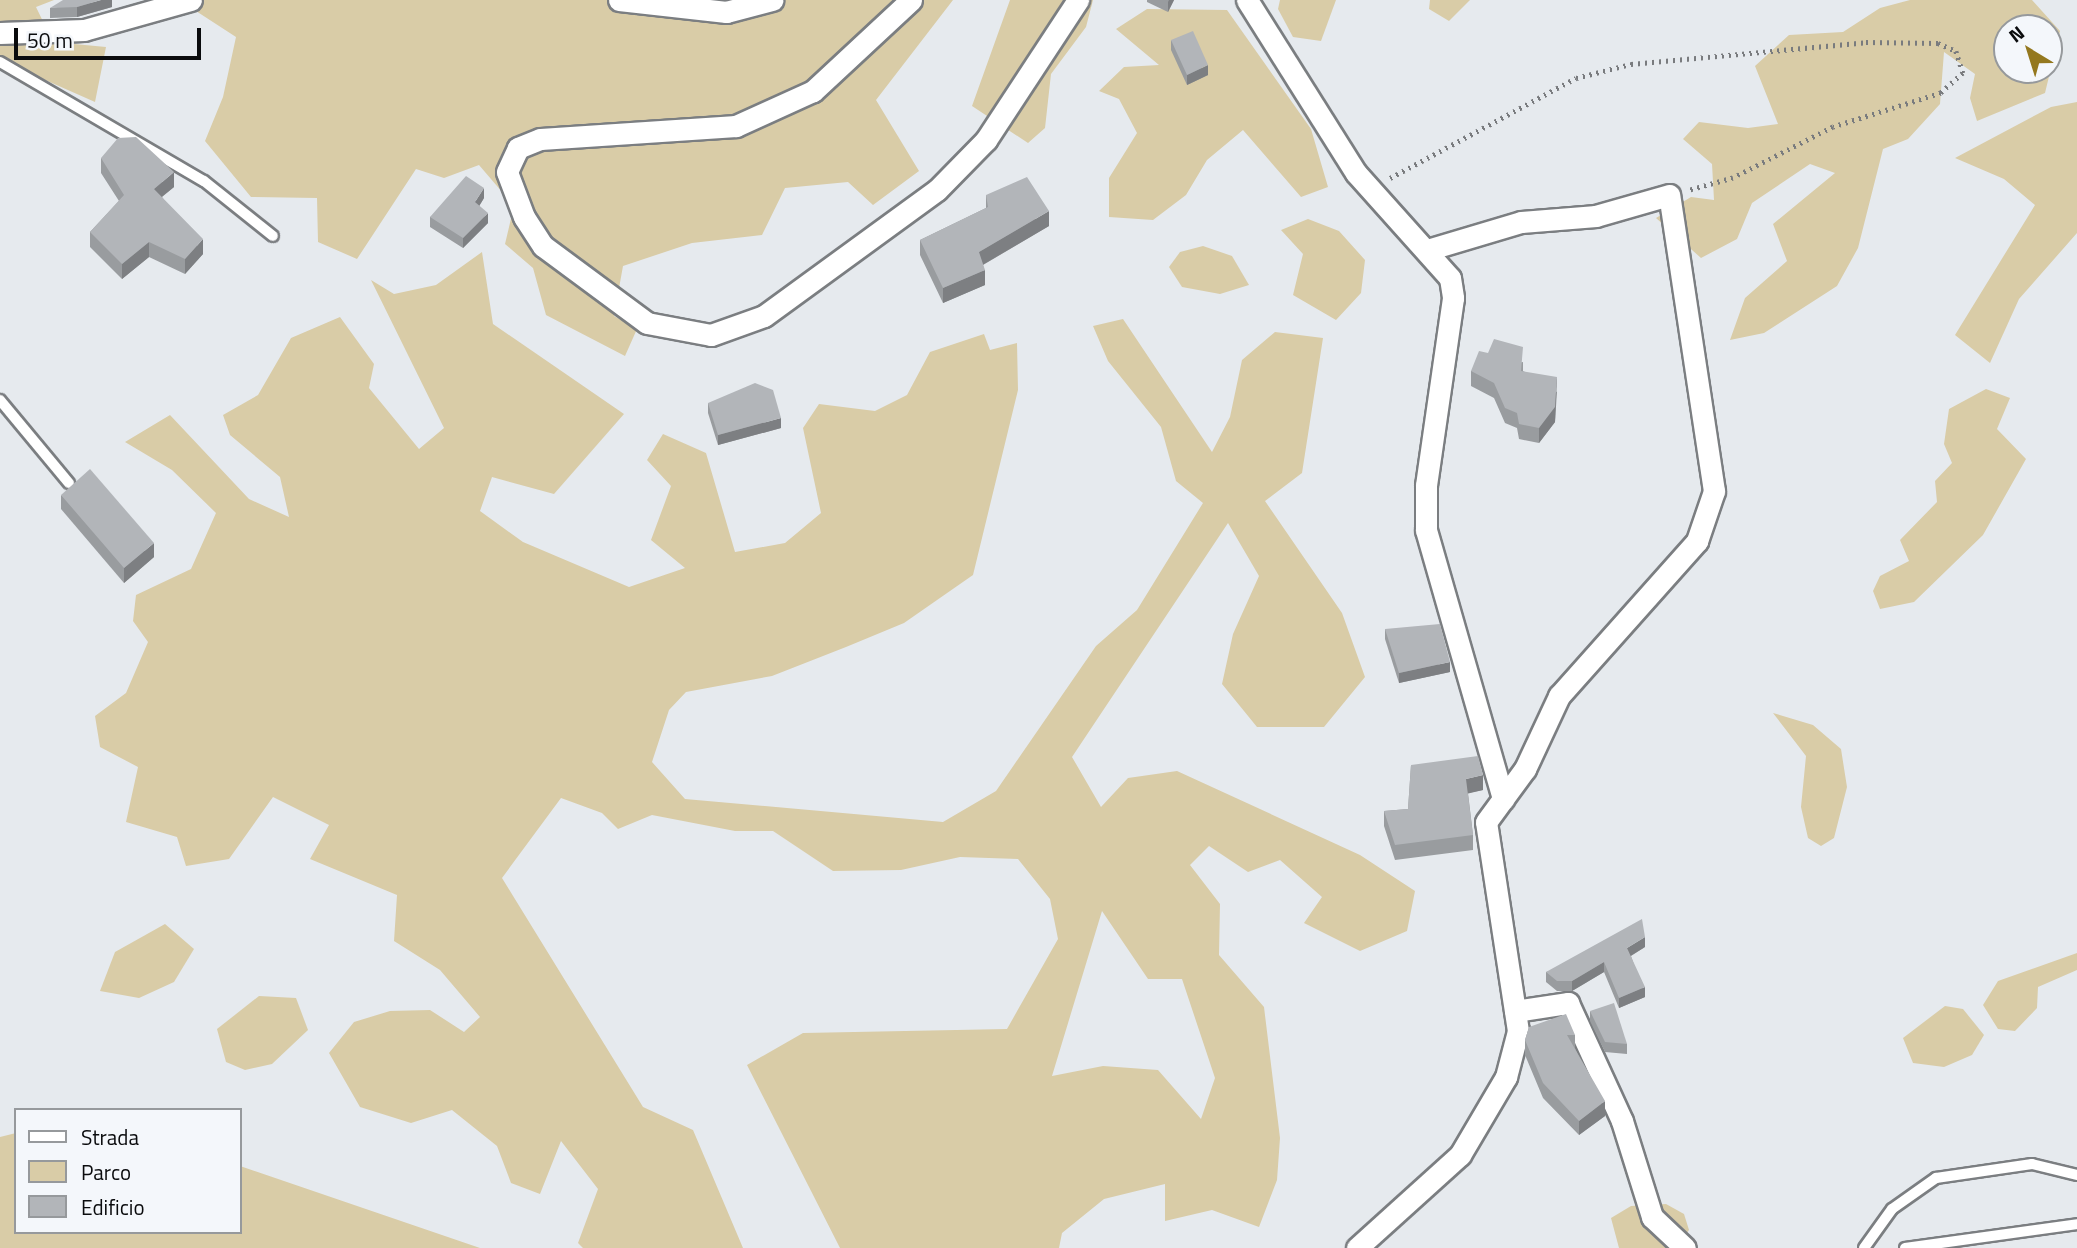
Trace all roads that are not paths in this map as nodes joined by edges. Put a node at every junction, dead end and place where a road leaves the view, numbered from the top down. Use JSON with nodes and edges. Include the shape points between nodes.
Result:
{"nodes":[{"id":1,"x":191,"y":0,"type":"edge"},
{"id":2,"x":619,"y":0,"type":"edge"},
{"id":3,"x":772,"y":0,"type":"edge"},
{"id":4,"x":911,"y":0,"type":"edge"},
{"id":5,"x":1078,"y":0,"type":"edge"},
{"id":6,"x":1247,"y":0,"type":"edge"},
{"id":7,"x":0,"y":33,"type":"edge"},
{"id":8,"x":0,"y":62,"type":"edge"},
{"id":9,"x":273,"y":236,"type":"dead end"},
{"id":10,"x":1427,"y":250,"type":"junction"},
{"id":11,"x":0,"y":400,"type":"edge"},
{"id":12,"x":69,"y":483,"type":"dead end"},
{"id":13,"x":1503,"y":799,"type":"junction"},
{"id":14,"x":1515,"y":1011,"type":"junction"},
{"id":15,"x":2077,"y":1175,"type":"edge"},
{"id":16,"x":2077,"y":1224,"type":"edge"},
{"id":17,"x":1357,"y":1248,"type":"edge"},
{"id":18,"x":1685,"y":1248,"type":"edge"},
{"id":19,"x":1864,"y":1248,"type":"edge"},
{"id":20,"x":1905,"y":1248,"type":"edge"}],
"edges":[{"from":1,"to":7,"type":"street","via":[[84,30]]},
{"from":2,"to":3,"type":"street","via":[[726,12]]},
{"from":4,"to":5,"type":"street","via":[[813,90],[736,127],[540,139],[518,148],[507,172],[524,216],[543,246],[647,323],[711,335],[764,316],[957,170],[986,140]]},
{"from":6,"to":10,"type":"street","via":[[1371,192]]},
{"from":8,"to":9,"type":"lane","via":[[204,181]]},
{"from":10,"to":13,"type":"street","via":[[1450,278],[1453,298],[1426,485],[1426,530]]},
{"from":10,"to":13,"type":"street","via":[[1521,222],[1596,216],[1669,195],[1711,447],[1708,520],[1697,541],[1559,696]]},
{"from":11,"to":12,"type":"lane"},
{"from":13,"to":14,"type":"street","via":[[1486,822]]},
{"from":14,"to":17,"type":"street","via":[[1518,1031],[1492,1108],[1460,1156],[1413,1205]]},
{"from":14,"to":18,"type":"street","via":[[1568,1003],[1622,1121],[1652,1217]]},
{"from":15,"to":19,"type":"lane","via":[[2032,1164],[1936,1178],[1892,1209]]},
{"from":16,"to":20,"type":"lane"}]}
